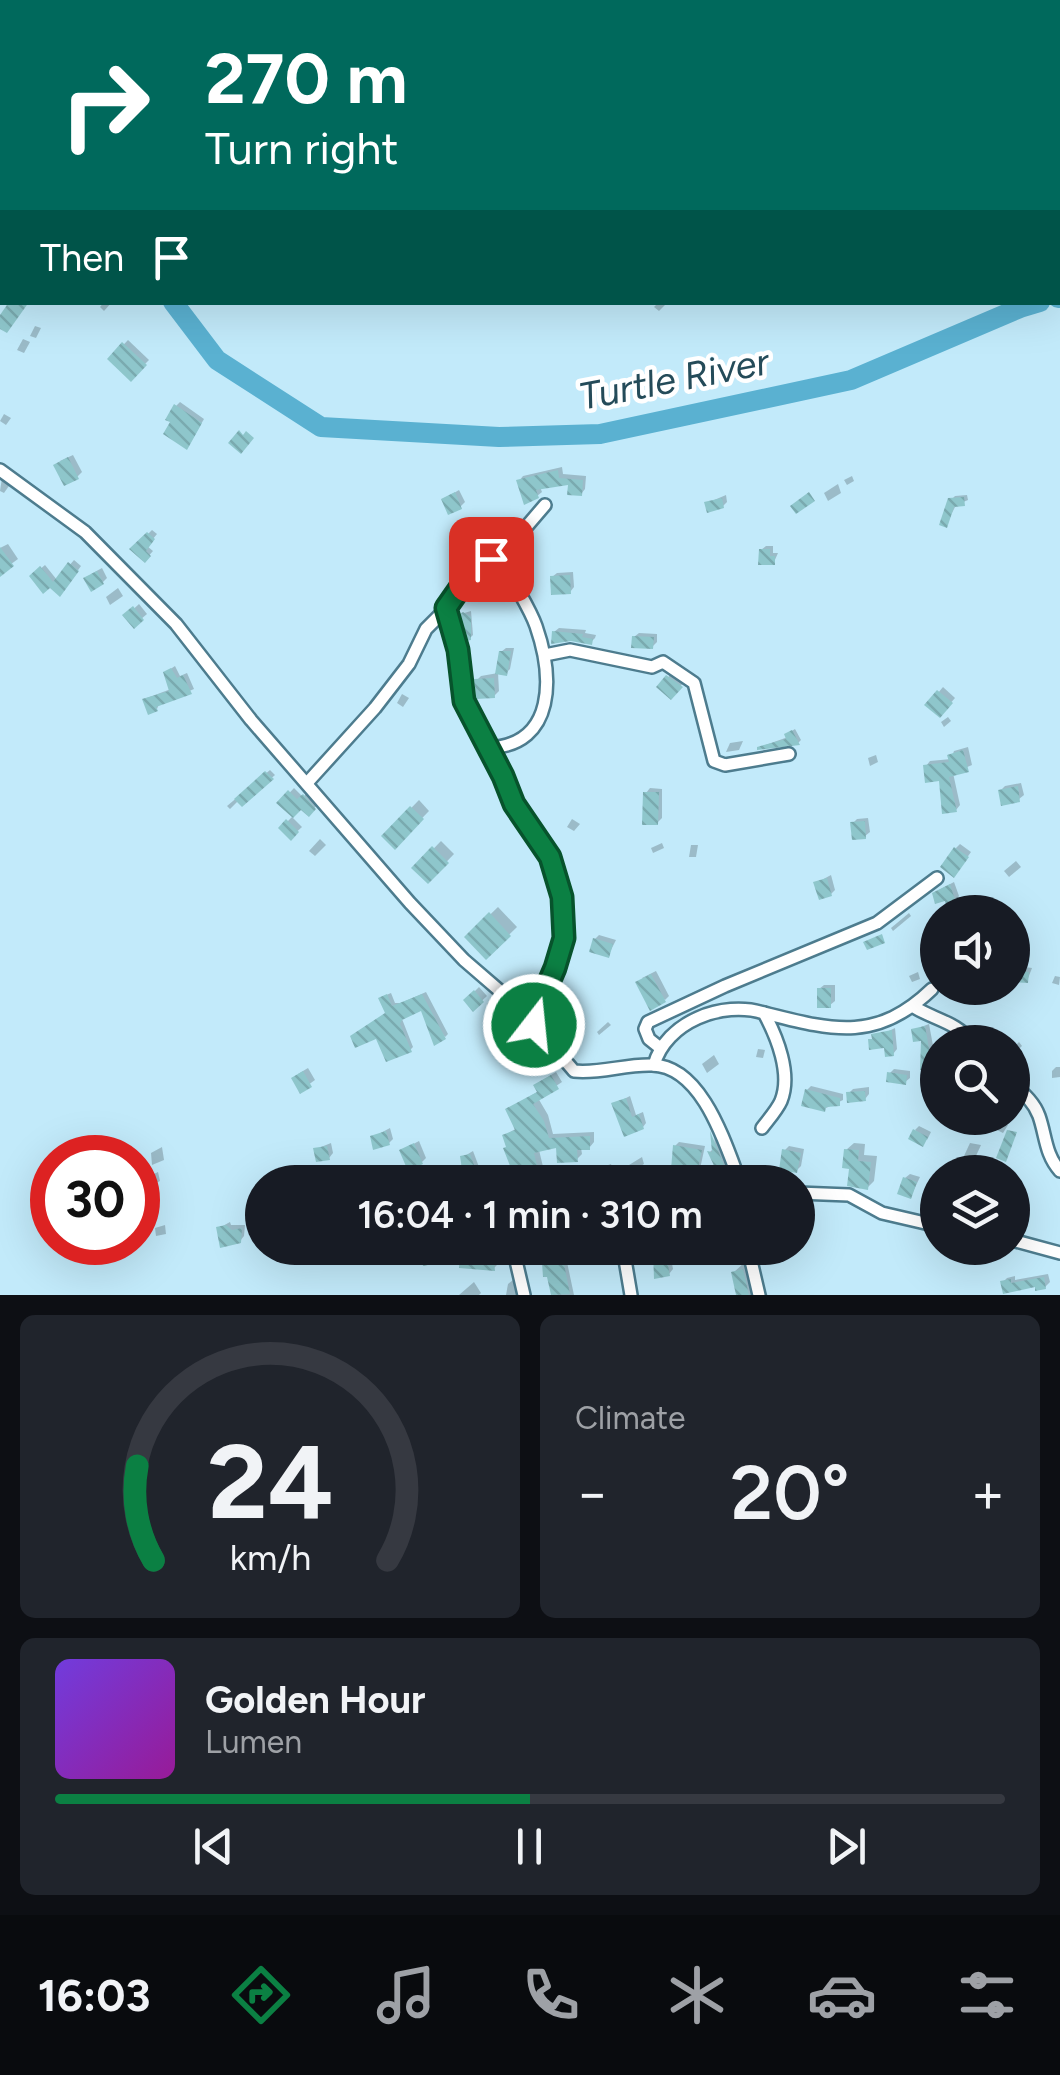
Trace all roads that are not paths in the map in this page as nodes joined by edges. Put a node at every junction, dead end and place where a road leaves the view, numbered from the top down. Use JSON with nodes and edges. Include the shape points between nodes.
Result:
{"nodes":[{"id":1,"x":0,"y":470,"type":"edge"},
{"id":2,"x":545,"y":505,"type":"dead end"},
{"id":3,"x":511,"y":577,"type":"dead end"},
{"id":4,"x":446,"y":608,"type":"junction"},
{"id":5,"x":545,"y":655,"type":"junction"},
{"id":6,"x":479,"y":733,"type":"junction"},
{"id":7,"x":789,"y":754,"type":"dead end"},
{"id":8,"x":307,"y":783,"type":"junction"},
{"id":9,"x":937,"y":878,"type":"dead end"},
{"id":10,"x":920,"y":1001,"type":"edge"},
{"id":11,"x":914,"y":1007,"type":"junction"},
{"id":12,"x":522,"y":1010,"type":"junction"},
{"id":13,"x":764,"y":1014,"type":"junction"},
{"id":14,"x":953,"y":1025,"type":"edge"},
{"id":15,"x":659,"y":1047,"type":"junction"},
{"id":16,"x":654,"y":1065,"type":"junction"},
{"id":17,"x":1030,"y":1099,"type":"edge"},
{"id":18,"x":762,"y":1128,"type":"dead end"},
{"id":19,"x":732,"y":1165,"type":"edge"},
{"id":20,"x":1060,"y":1171,"type":"edge"},
{"id":21,"x":815,"y":1193,"type":"edge"},
{"id":22,"x":920,"y":1222,"type":"edge"},
{"id":23,"x":1030,"y":1245,"type":"edge"},
{"id":24,"x":1060,"y":1253,"type":"edge"},
{"id":25,"x":516,"y":1265,"type":"edge"},
{"id":26,"x":626,"y":1265,"type":"edge"},
{"id":27,"x":752,"y":1265,"type":"edge"},
{"id":28,"x":524,"y":1295,"type":"edge"},
{"id":29,"x":632,"y":1295,"type":"edge"},
{"id":30,"x":759,"y":1295,"type":"edge"}],
"edges":[{"from":1,"to":8,"type":"street","via":[[85,532],[176,624]]},
{"from":2,"to":4,"type":"street","via":[[515,540],[467,578]]},
{"from":3,"to":5,"type":"street"},
{"from":4,"to":6,"type":"street","via":[[464,701]]},
{"from":4,"to":8,"type":"street","via":[[375,708]]},
{"from":5,"to":6,"type":"street","via":[[548,690],[541,718],[507,747],[488,748]]},
{"from":5,"to":7,"type":"street","via":[[570,650],[652,667],[663,662],[694,683],[714,761],[725,765]]},
{"from":6,"to":12,"type":"street","via":[[550,857],[562,897],[564,938],[555,968],[546,989]]},
{"from":8,"to":12,"type":"street","via":[[441,936]]},
{"from":9,"to":15,"type":"street","via":[[876,923],[648,1022],[644,1030]]},
{"from":10,"to":11,"type":"street"},
{"from":11,"to":13,"type":"street","via":[[842,1030]]},
{"from":11,"to":14,"type":"street"},
{"from":12,"to":16,"type":"street","via":[[574,1071]]},
{"from":13,"to":15,"type":"street","via":[[748,1008],[686,1022]]},
{"from":13,"to":18,"type":"street","via":[[786,1078],[782,1100]]},
{"from":15,"to":16,"type":"street"},
{"from":16,"to":19,"type":"street","via":[[693,1084]]},
{"from":17,"to":20,"type":"street"},
{"from":21,"to":22,"type":"street","via":[[849,1195],[882,1213]]},
{"from":23,"to":24,"type":"street"},
{"from":25,"to":28,"type":"street"},
{"from":26,"to":29,"type":"street"},
{"from":27,"to":30,"type":"street"}]}
